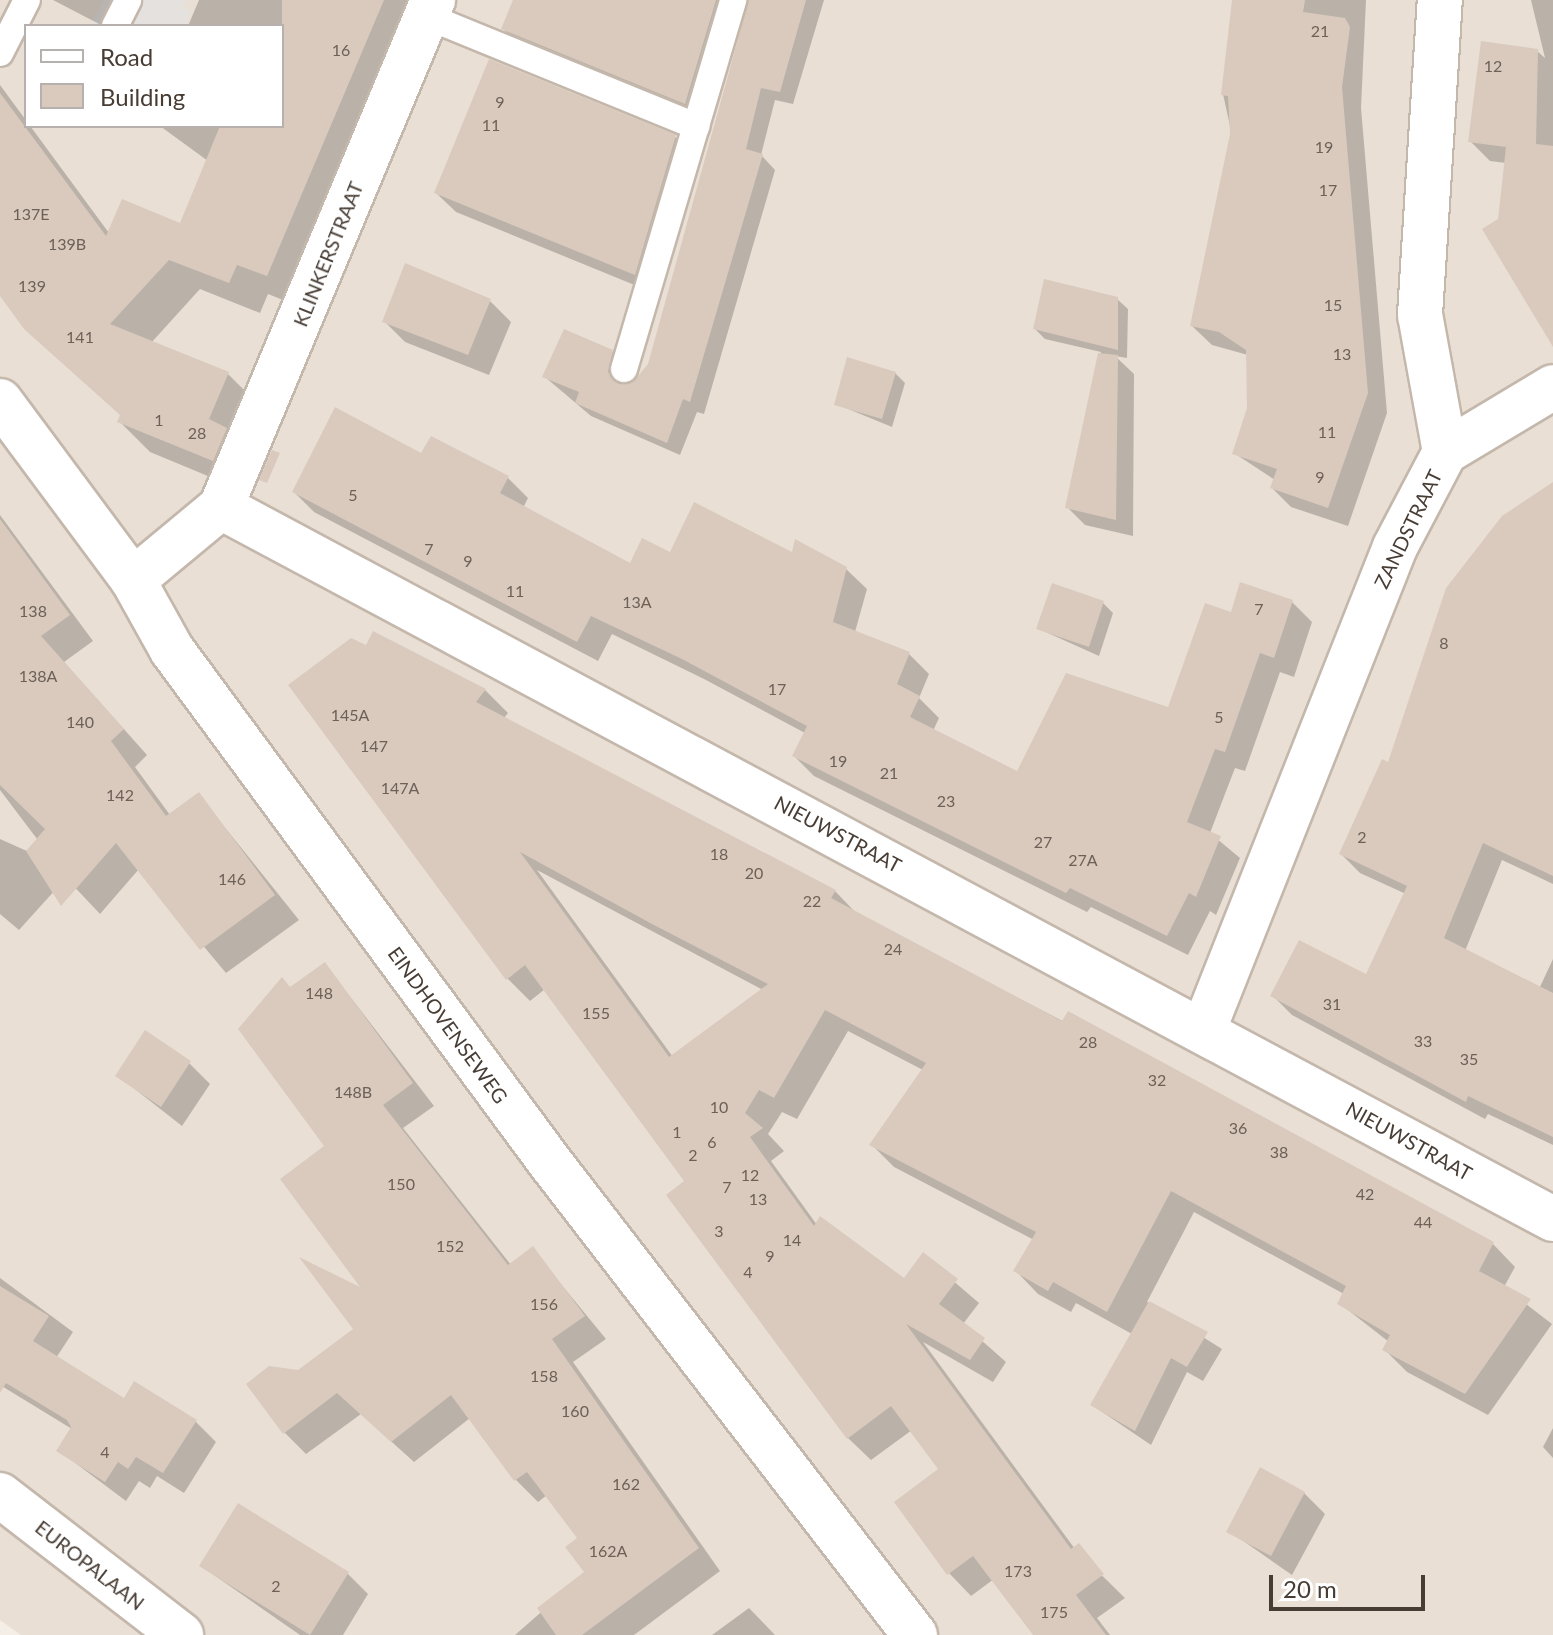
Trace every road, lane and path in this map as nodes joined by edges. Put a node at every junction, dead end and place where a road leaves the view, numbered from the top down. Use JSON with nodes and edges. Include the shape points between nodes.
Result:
{"nodes":[{"id":1,"x":27,"y":0,"type":"edge"},
{"id":2,"x":128,"y":0,"type":"edge"},
{"id":3,"x":733,"y":0,"type":"edge"},
{"id":4,"x":1440,"y":0,"type":"edge"},
{"id":5,"x":429,"y":8,"type":"edge"},
{"id":6,"x":116,"y":24,"type":"edge"},
{"id":7,"x":0,"y":53,"type":"edge"},
{"id":8,"x":696,"y":126,"type":"junction"},
{"id":9,"x":624,"y":369,"type":"dead end"},
{"id":10,"x":1553,"y":387,"type":"edge"},
{"id":11,"x":0,"y":401,"type":"edge"},
{"id":12,"x":1445,"y":452,"type":"junction"},
{"id":13,"x":221,"y":507,"type":"junction"},
{"id":14,"x":133,"y":580,"type":"junction"},
{"id":15,"x":1204,"y":1029,"type":"junction"},
{"id":16,"x":1553,"y":1219,"type":"edge"},
{"id":17,"x":0,"y":1495,"type":"edge"},
{"id":18,"x":181,"y":1635,"type":"edge"},
{"id":19,"x":915,"y":1635,"type":"edge"}],
"edges":[{"from":1,"to":7,"type":"lane"},
{"from":2,"to":6,"type":"lane"},
{"from":3,"to":8,"type":"lane"},
{"from":4,"to":12,"type":"street","name":"ZANDSTRAAT","via":[[1420,315]]},
{"from":5,"to":8,"type":"lane"},
{"from":5,"to":13,"type":"street","name":"KLINKERSTRAAT"},
{"from":8,"to":9,"type":"lane"},
{"from":10,"to":12,"type":"street"},
{"from":11,"to":14,"type":"street","name":"EINDHOVENSEWEG"},
{"from":12,"to":15,"type":"street","name":"ZANDSTRAAT","via":[[1395,547]]},
{"from":13,"to":14,"type":"street"},
{"from":13,"to":15,"type":"street","name":"NIEUWSTRAAT"},
{"from":14,"to":19,"type":"street","name":"EINDHOVENSEWEG","via":[[172,650],[549,1161]]},
{"from":15,"to":16,"type":"street","name":"NIEUWSTRAAT"},
{"from":17,"to":18,"type":"street","name":"EUROPALAAN"}]}
